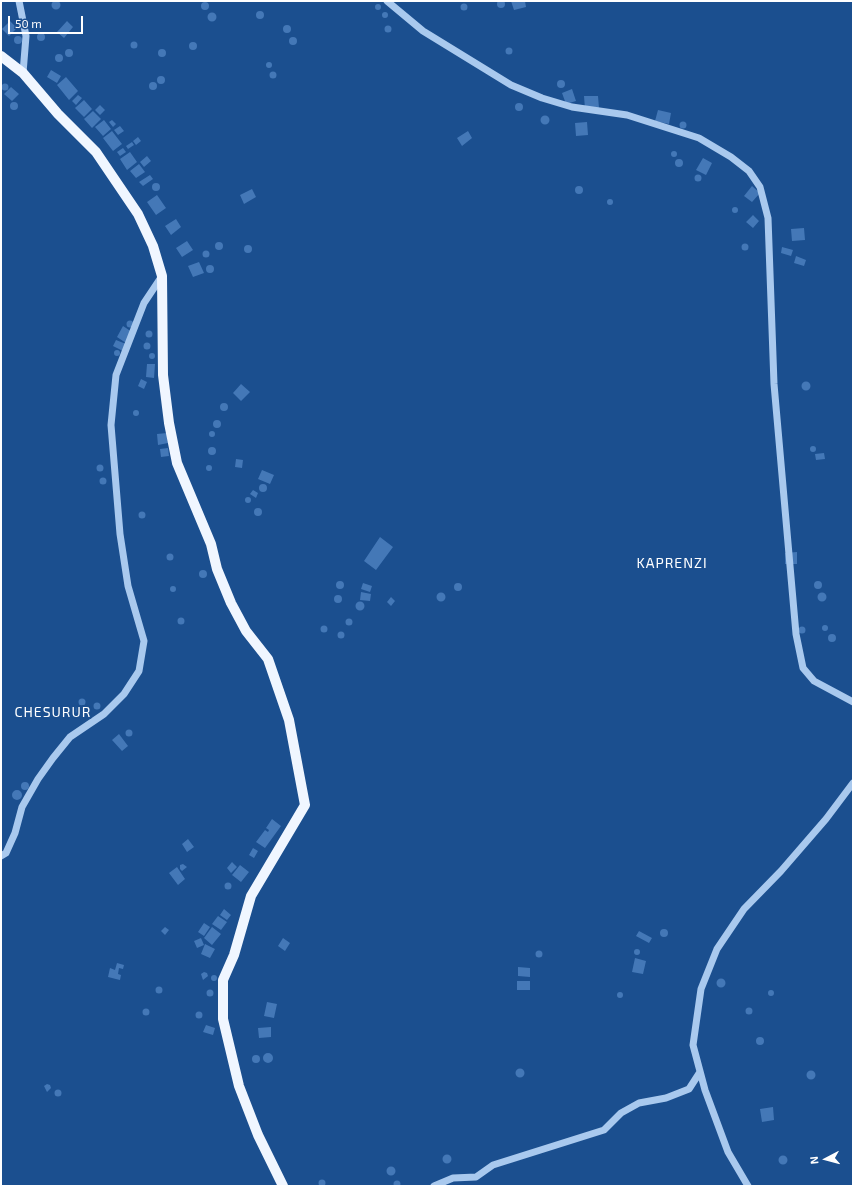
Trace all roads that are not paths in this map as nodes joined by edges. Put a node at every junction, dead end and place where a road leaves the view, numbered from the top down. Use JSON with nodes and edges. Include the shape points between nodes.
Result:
{"nodes":[{"id":1,"x":19,"y":1,"type":"edge"},
{"id":2,"x":387,"y":1,"type":"edge"},
{"id":3,"x":1,"y":56,"type":"edge"},
{"id":4,"x":23,"y":73,"type":"junction"},
{"id":5,"x":162,"y":276,"type":"junction"},
{"id":6,"x":853,"y":702,"type":"edge"},
{"id":7,"x":853,"y":783,"type":"edge"},
{"id":8,"x":1,"y":856,"type":"edge"},
{"id":9,"x":700,"y":1072,"type":"junction"},
{"id":10,"x":283,"y":1186,"type":"edge"},
{"id":11,"x":434,"y":1186,"type":"edge"},
{"id":12,"x":748,"y":1186,"type":"edge"}],
"edges":[{"from":1,"to":4,"type":"street","via":[[26,36]]},
{"from":2,"to":6,"type":"street","via":[[423,31],[511,86],[572,107],[627,115],[699,138],[749,170],[760,187],[768,218],[774,384],[796,634],[803,668],[814,681]]},
{"from":3,"to":4,"type":"main road"},
{"from":4,"to":5,"type":"main road","via":[[58,114],[96,152],[138,214],[153,246]]},
{"from":5,"to":8,"type":"street","via":[[144,302],[116,375],[110,426],[120,534],[128,586],[144,641],[139,671],[124,694],[104,714],[70,737],[52,758],[22,807],[15,833],[6,853]]},
{"from":5,"to":10,"type":"main road","via":[[163,375],[168,423],[176,463],[211,544],[217,569],[231,603],[246,631],[268,658],[289,720],[305,805],[251,896],[234,955],[223,980],[223,1019],[240,1086],[258,1135]]},
{"from":7,"to":9,"type":"street","via":[[782,871],[744,909],[717,949],[701,989],[693,1045]]},
{"from":9,"to":11,"type":"street","via":[[689,1089],[666,1098],[639,1103],[621,1113],[604,1130],[493,1165],[476,1177],[453,1178]]},
{"from":9,"to":12,"type":"street","via":[[728,1152]]}]}
